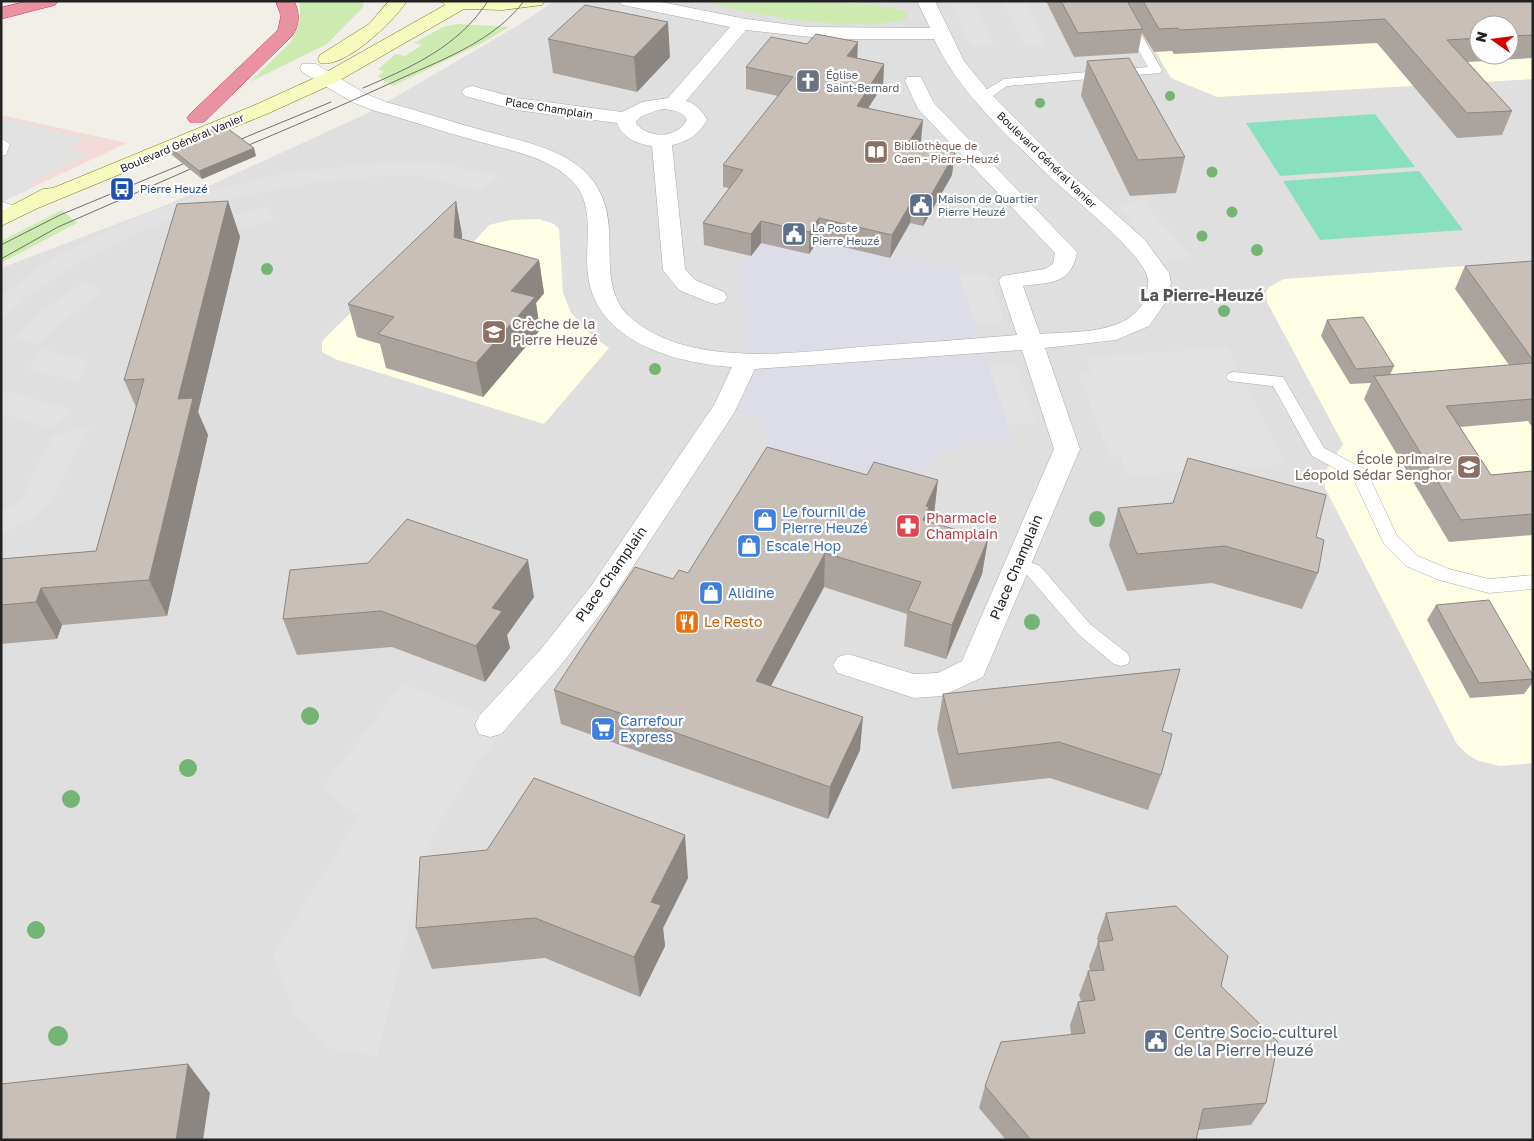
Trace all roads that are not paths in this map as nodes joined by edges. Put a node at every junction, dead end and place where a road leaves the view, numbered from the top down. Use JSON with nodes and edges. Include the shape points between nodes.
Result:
{"nodes":[{"id":1,"x":49,"y":1,"type":"edge"},
{"id":2,"x":284,"y":1,"type":"edge"},
{"id":3,"x":398,"y":1,"type":"edge"},
{"id":4,"x":536,"y":1,"type":"edge"},
{"id":5,"x":628,"y":1,"type":"edge"},
{"id":6,"x":667,"y":1,"type":"edge"},
{"id":7,"x":926,"y":1,"type":"edge"},
{"id":8,"x":1116,"y":1,"type":"edge"},
{"id":9,"x":455,"y":2,"type":"edge"},
{"id":10,"x":691,"y":13,"type":"junction"},
{"id":11,"x":1,"y":14,"type":"edge"},
{"id":12,"x":742,"y":24,"type":"junction"},
{"id":13,"x":939,"y":32,"type":"junction"},
{"id":14,"x":319,"y":74,"type":"junction"},
{"id":15,"x":914,"y":81,"type":"dead end"},
{"id":16,"x":472,"y":92,"type":"dead end"},
{"id":17,"x":983,"y":97,"type":"junction"},
{"id":18,"x":673,"y":104,"type":"junction"},
{"id":19,"x":197,"y":118,"type":"junction"},
{"id":20,"x":628,"y":119,"type":"junction"},
{"id":21,"x":662,"y":140,"type":"junction"},
{"id":22,"x":1,"y":142,"type":"edge"},
{"id":23,"x":1,"y":152,"type":"edge"},
{"id":24,"x":13,"y":210,"type":"edge"},
{"id":25,"x":716,"y":297,"type":"dead end"},
{"id":26,"x":1030,"y":342,"type":"junction"},
{"id":27,"x":747,"y":361,"type":"junction"},
{"id":28,"x":1234,"y":377,"type":"dead end"},
{"id":29,"x":1018,"y":563,"type":"junction"},
{"id":30,"x":1533,"y":582,"type":"edge"},
{"id":31,"x":1121,"y":659,"type":"dead end"},
{"id":32,"x":848,"y":665,"type":"dead end"},
{"id":33,"x":490,"y":725,"type":"dead end"}],
"edges":[{"from":1,"to":11,"type":"highway"},
{"from":2,"to":19,"type":"highway","via":[[290,9],[286,32]]},
{"from":3,"to":14,"type":"street","via":[[392,13],[359,48]]},
{"from":4,"to":9,"type":"street","via":[[507,6]]},
{"from":5,"to":10,"type":"street"},
{"from":6,"to":10,"type":"street"},
{"from":7,"to":13,"type":"street","name":"Boulevard Général Vanier"},
{"from":8,"to":17,"type":"lane","via":[[1156,70],[1004,83]]},
{"from":9,"to":14,"type":"street","name":"Boulevard Général Vanier"},
{"from":10,"to":12,"type":"street"},
{"from":12,"to":13,"type":"street","via":[[815,32]]},
{"from":12,"to":18,"type":"street"},
{"from":13,"to":17,"type":"street","name":"Boulevard Général Vanier","via":[[955,64]]},
{"from":14,"to":19,"type":"street","name":"Boulevard Général Vanier"},
{"from":14,"to":24,"type":"street","name":"Boulevard Général Vanier","via":[[262,109]]},
{"from":14,"to":27,"type":"street","via":[[379,106],[564,165],[583,180],[596,205],[602,291],[618,318],[635,333],[674,349]]},
{"from":15,"to":26,"type":"street","name":"Place Champlain","via":[[925,105],[1066,252],[1063,267],[1051,275],[1010,281]]},
{"from":16,"to":20,"type":"street","name":"Place Champlain","via":[[516,104]]},
{"from":17,"to":26,"type":"street","name":"Boulevard Général Vanier","via":[[1053,168],[1137,245],[1155,268],[1160,283],[1149,312],[1131,327],[1093,337]]},
{"from":18,"to":20,"type":"street","via":[[650,104]]},
{"from":18,"to":21,"type":"street","via":[[690,110],[697,120],[690,132],[683,136]]},
{"from":19,"to":24,"type":"street","name":"Boulevard Général Vanier"},
{"from":20,"to":21,"type":"street","via":[[628,126],[639,136]]},
{"from":21,"to":25,"type":"street","via":[[674,270],[687,285]]},
{"from":22,"to":23,"type":"lane","via":[[4,144]]},
{"from":26,"to":27,"type":"street"},
{"from":26,"to":29,"type":"street","name":"Place Champlain","via":[[1067,449]]},
{"from":27,"to":33,"type":"street","name":"Place Champlain","via":[[726,408],[601,593],[551,657]]},
{"from":28,"to":30,"type":"lane","via":[[1278,381],[1318,452],[1360,474],[1390,540],[1412,561],[1489,586]]},
{"from":29,"to":31,"type":"lane","via":[[1034,571],[1084,629]]},
{"from":29,"to":32,"type":"street","name":"Place Champlain","via":[[974,669],[942,684],[914,686]]}]}
